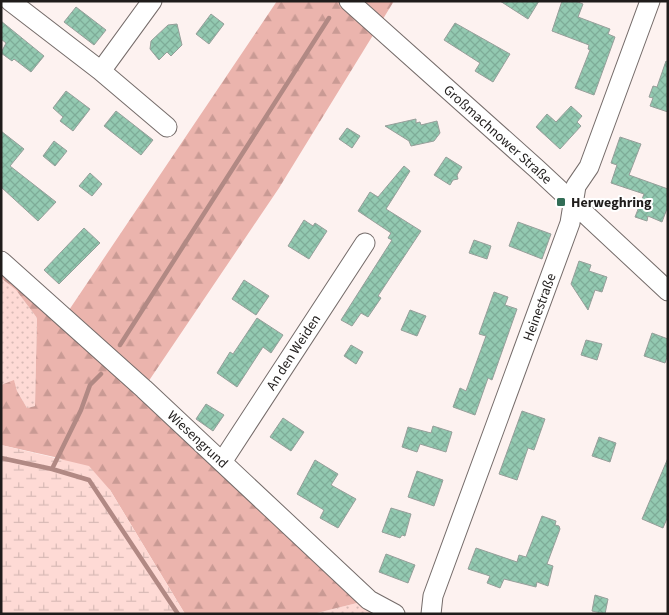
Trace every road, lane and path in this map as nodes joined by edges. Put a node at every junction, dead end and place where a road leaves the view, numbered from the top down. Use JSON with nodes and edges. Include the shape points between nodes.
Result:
{"nodes":[{"id":1,"x":10,"y":1,"type":"edge"},
{"id":2,"x":152,"y":1,"type":"edge"},
{"id":3,"x":349,"y":1,"type":"edge"},
{"id":4,"x":650,"y":1,"type":"edge"},
{"id":5,"x":101,"y":71,"type":"junction"},
{"id":6,"x":167,"y":127,"type":"dead end"},
{"id":7,"x":573,"y":202,"type":"junction"},
{"id":8,"x":365,"y":243,"type":"dead end"},
{"id":9,"x":1,"y":261,"type":"edge"},
{"id":10,"x":668,"y":291,"type":"edge"},
{"id":11,"x":222,"y":462,"type":"junction"},
{"id":12,"x":395,"y":614,"type":"edge"},
{"id":13,"x":432,"y":614,"type":"edge"}],
"edges":[{"from":1,"to":5,"type":"street"},
{"from":2,"to":5,"type":"street"},
{"from":3,"to":7,"type":"street","name":"Großmachnower Straße"},
{"from":4,"to":7,"type":"street","name":"Heinestraße","via":[[589,167],[576,186]]},
{"from":5,"to":6,"type":"street"},
{"from":7,"to":10,"type":"street","name":"Großmachnower Straße"},
{"from":7,"to":13,"type":"street","name":"Heinestraße","via":[[570,223],[433,596]]},
{"from":8,"to":11,"type":"street","name":"An den Weiden"},
{"from":9,"to":11,"type":"street","name":"Wiesengrund"},
{"from":11,"to":12,"type":"street","name":"Wiesengrund","via":[[369,600]]}]}
